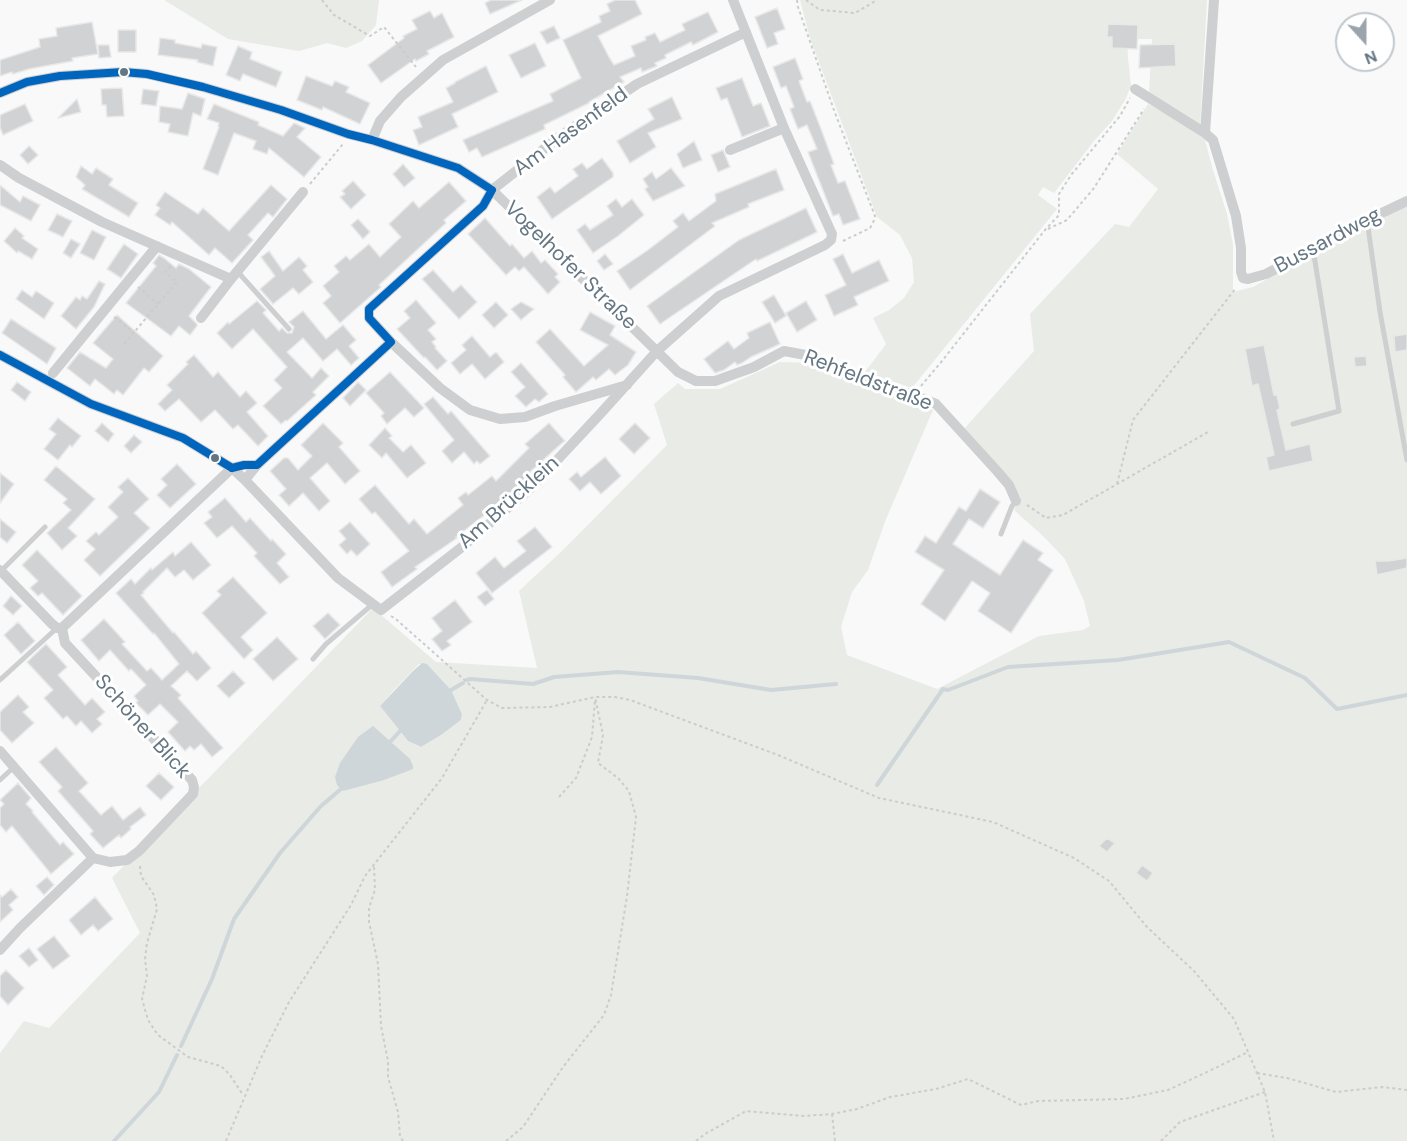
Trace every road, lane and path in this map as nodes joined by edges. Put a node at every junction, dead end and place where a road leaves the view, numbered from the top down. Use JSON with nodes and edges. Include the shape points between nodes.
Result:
{"nodes":[{"id":1,"x":322,"y":0,"type":"edge"},
{"id":2,"x":550,"y":0,"type":"edge"},
{"id":3,"x":734,"y":0,"type":"edge"},
{"id":4,"x":797,"y":0,"type":"edge"},
{"id":5,"x":806,"y":0,"type":"edge"},
{"id":6,"x":877,"y":0,"type":"edge"},
{"id":7,"x":1214,"y":0,"type":"edge"},
{"id":8,"x":746,"y":32,"type":"junction"},
{"id":9,"x":424,"y":76,"type":"junction"},
{"id":10,"x":1135,"y":88,"type":"joint"},
{"id":11,"x":0,"y":93,"type":"edge"},
{"id":12,"x":1150,"y":99,"type":"junction"},
{"id":13,"x":784,"y":128,"type":"junction"},
{"id":14,"x":1205,"y":133,"type":"junction"},
{"id":15,"x":348,"y":134,"type":"junction"},
{"id":16,"x":372,"y":140,"type":"junction"},
{"id":17,"x":730,"y":150,"type":"dead end"},
{"id":18,"x":0,"y":165,"type":"edge"},
{"id":19,"x":492,"y":190,"type":"junction"},
{"id":20,"x":303,"y":192,"type":"joint"},
{"id":21,"x":1407,"y":201,"type":"edge"},
{"id":22,"x":1366,"y":220,"type":"junction"},
{"id":23,"x":1045,"y":230,"type":"junction"},
{"id":24,"x":831,"y":240,"type":"junction"},
{"id":25,"x":157,"y":246,"type":"junction"},
{"id":26,"x":1313,"y":249,"type":"junction"},
{"id":27,"x":179,"y":255,"type":"junction"},
{"id":28,"x":234,"y":275,"type":"junction"},
{"id":29,"x":1246,"y":279,"type":"junction"},
{"id":30,"x":129,"y":280,"type":"junction"},
{"id":31,"x":158,"y":304,"type":"junction"},
{"id":32,"x":105,"y":310,"type":"junction"},
{"id":33,"x":201,"y":318,"type":"dead end"},
{"id":34,"x":289,"y":329,"type":"dead end"},
{"id":35,"x":134,"y":333,"type":"junction"},
{"id":36,"x":391,"y":342,"type":"junction"},
{"id":37,"x":124,"y":344,"type":"dead end"},
{"id":38,"x":657,"y":351,"type":"junction"},
{"id":39,"x":0,"y":355,"type":"edge"},
{"id":40,"x":53,"y":373,"type":"dead end"},
{"id":41,"x":627,"y":385,"type":"junction"},
{"id":42,"x":913,"y":395,"type":"junction"},
{"id":43,"x":1293,"y":424,"type":"dead end"},
{"id":44,"x":1208,"y":432,"type":"dead end"},
{"id":45,"x":1407,"y":460,"type":"edge"},
{"id":46,"x":257,"y":465,"type":"junction"},
{"id":47,"x":232,"y":468,"type":"junction"},
{"id":48,"x":245,"y":480,"type":"junction"},
{"id":49,"x":1117,"y":484,"type":"junction"},
{"id":50,"x":1016,"y":501,"type":"junction"},
{"id":51,"x":45,"y":527,"type":"dead end"},
{"id":52,"x":1001,"y":534,"type":"dead end"},
{"id":53,"x":1,"y":571,"type":"edge"},
{"id":54,"x":377,"y":607,"type":"junction"},
{"id":55,"x":60,"y":628,"type":"junction"},
{"id":56,"x":313,"y":659,"type":"dead end"},
{"id":57,"x":0,"y":680,"type":"edge"},
{"id":58,"x":595,"y":697,"type":"junction"},
{"id":59,"x":487,"y":700,"type":"junction"},
{"id":60,"x":0,"y":751,"type":"edge"},
{"id":61,"x":14,"y":767,"type":"junction"},
{"id":62,"x":0,"y":780,"type":"edge"},
{"id":63,"x":559,"y":797,"type":"dead end"},
{"id":64,"x":139,"y":851,"type":"junction"},
{"id":65,"x":93,"y":858,"type":"junction"},
{"id":66,"x":374,"y":866,"type":"junction"},
{"id":67,"x":0,"y":950,"type":"edge"},
{"id":68,"x":1248,"y":1052,"type":"junction"},
{"id":69,"x":1257,"y":1073,"type":"junction"},
{"id":70,"x":1407,"y":1090,"type":"edge"},
{"id":71,"x":1265,"y":1092,"type":"junction"},
{"id":72,"x":244,"y":1096,"type":"junction"},
{"id":73,"x":832,"y":1114,"type":"junction"},
{"id":74,"x":226,"y":1141,"type":"edge"},
{"id":75,"x":403,"y":1141,"type":"edge"},
{"id":76,"x":506,"y":1141,"type":"edge"},
{"id":77,"x":696,"y":1141,"type":"edge"},
{"id":78,"x":835,"y":1141,"type":"edge"},
{"id":79,"x":1161,"y":1141,"type":"edge"},
{"id":80,"x":1274,"y":1141,"type":"edge"}],
"edges":[{"from":1,"to":9,"type":"path","via":[[334,15],[370,36],[384,27]]},
{"from":2,"to":9,"type":"street","via":[[443,60]]},
{"from":3,"to":8,"type":"street"},
{"from":4,"to":24,"type":"path","via":[[874,216],[870,228],[842,241]]},
{"from":5,"to":6,"type":"path","via":[[820,10],[855,13]]},
{"from":7,"to":14,"type":"street"},
{"from":8,"to":13,"type":"street"},
{"from":8,"to":19,"type":"street","name":"Am Hasenfeld","via":[[637,84],[558,138]]},
{"from":9,"to":16,"type":"street","via":[[381,121]]},
{"from":10,"to":12,"type":"street"},
{"from":10,"to":23,"type":"path","via":[[1120,116],[1071,174],[1059,194],[1059,215]]},
{"from":11,"to":15,"type":"street","name":"Vogelhofer Straße","via":[[27,82],[60,76],[147,74],[281,110]]},
{"from":12,"to":14,"type":"street"},
{"from":12,"to":23,"type":"path","via":[[1094,188],[1067,220]]},
{"from":13,"to":17,"type":"street"},
{"from":13,"to":24,"type":"street","via":[[832,234]]},
{"from":14,"to":29,"type":"street","via":[[1213,140],[1236,216],[1241,272]]},
{"from":15,"to":16,"type":"street","name":"Vogelhofer Straße"},
{"from":15,"to":20,"type":"path"},
{"from":16,"to":19,"type":"street","name":"Vogelhofer Straße","via":[[458,168]]},
{"from":18,"to":25,"type":"street","via":[[102,222]]},
{"from":19,"to":36,"type":"street","name":"Am Hasenfeld","via":[[483,206],[369,309],[369,318]]},
{"from":19,"to":38,"type":"street","name":"Vogelhofer Straße"},
{"from":20,"to":28,"type":"street"},
{"from":21,"to":22,"type":"street","name":"Bussardweg"},
{"from":22,"to":26,"type":"street","name":"Bussardweg"},
{"from":22,"to":45,"type":"lane"},
{"from":23,"to":42,"type":"path"},
{"from":24,"to":38,"type":"street","via":[[719,296]]},
{"from":25,"to":27,"type":"street"},
{"from":25,"to":30,"type":"street"},
{"from":26,"to":29,"type":"street","name":"Bussardweg","via":[[1266,274]]},
{"from":26,"to":43,"type":"lane","via":[[1339,411]]},
{"from":27,"to":28,"type":"street"},
{"from":27,"to":31,"type":"path","via":[[165,272],[177,282]]},
{"from":28,"to":33,"type":"street"},
{"from":28,"to":34,"type":"lane"},
{"from":29,"to":49,"type":"path","via":[[1133,420]]},
{"from":30,"to":31,"type":"path"},
{"from":30,"to":32,"type":"street"},
{"from":31,"to":35,"type":"path"},
{"from":32,"to":35,"type":"path"},
{"from":32,"to":40,"type":"street"},
{"from":35,"to":37,"type":"path"},
{"from":36,"to":41,"type":"street","via":[[470,410],[500,418],[525,417]]},
{"from":36,"to":46,"type":"street"},
{"from":38,"to":41,"type":"street"},
{"from":38,"to":42,"type":"street","name":"Rehfeldstraße","via":[[678,372],[696,381],[715,381],[784,351],[812,356]]},
{"from":39,"to":47,"type":"street","via":[[91,404],[183,438]]},
{"from":41,"to":54,"type":"street","name":"Am Brücklein","via":[[531,488],[462,547]]},
{"from":42,"to":50,"type":"street","name":"Rehfeldstraße","via":[[936,404],[998,471]]},
{"from":44,"to":49,"type":"path"},
{"from":46,"to":47,"type":"street"},
{"from":46,"to":48,"type":"street"},
{"from":47,"to":48,"type":"street"},
{"from":47,"to":55,"type":"street"},
{"from":48,"to":54,"type":"street","via":[[338,578]]},
{"from":49,"to":50,"type":"path","via":[[1064,515],[1046,518]]},
{"from":50,"to":52,"type":"lane"},
{"from":51,"to":53,"type":"lane"},
{"from":53,"to":55,"type":"street","name":"Schöner Blick"},
{"from":54,"to":56,"type":"lane","via":[[326,644]]},
{"from":54,"to":59,"type":"path"},
{"from":55,"to":57,"type":"lane"},
{"from":55,"to":64,"type":"street","name":"Schöner Blick","via":[[65,643],[192,780],[193,794]]},
{"from":58,"to":59,"type":"path","via":[[550,707],[502,708]]},
{"from":58,"to":63,"type":"path","via":[[592,737],[576,778]]},
{"from":58,"to":68,"type":"path","via":[[630,700],[879,798],[993,822],[1074,858],[1109,881],[1148,927],[1194,971],[1233,1019]]},
{"from":58,"to":76,"type":"path","via":[[603,735],[598,763],[629,791],[636,817],[611,995],[604,1015],[523,1127]]},
{"from":59,"to":66,"type":"path","via":[[442,778]]},
{"from":60,"to":61,"type":"street"},
{"from":61,"to":62,"type":"lane"},
{"from":61,"to":65,"type":"street"},
{"from":64,"to":65,"type":"street","name":"Schöner Blick","via":[[128,860],[110,862]]},
{"from":64,"to":72,"type":"path","via":[[141,876],[154,895],[157,909],[145,959],[147,976],[142,999],[148,1020],[158,1035],[188,1057],[221,1066]]},
{"from":65,"to":67,"type":"street"},
{"from":66,"to":72,"type":"path","via":[[289,1002]]},
{"from":66,"to":75,"type":"path","via":[[375,890],[369,922],[378,964],[388,1077]]},
{"from":68,"to":69,"type":"path"},
{"from":68,"to":73,"type":"path","via":[[1168,1090],[1124,1099],[1038,1101],[1021,1105],[968,1079]]},
{"from":69,"to":70,"type":"path","via":[[1336,1092],[1382,1087]]},
{"from":69,"to":71,"type":"path"},
{"from":71,"to":79,"type":"path","via":[[1180,1122]]},
{"from":71,"to":80,"type":"path"},
{"from":72,"to":74,"type":"path"},
{"from":73,"to":77,"type":"path","via":[[746,1111]]},
{"from":73,"to":78,"type":"path"}]}
